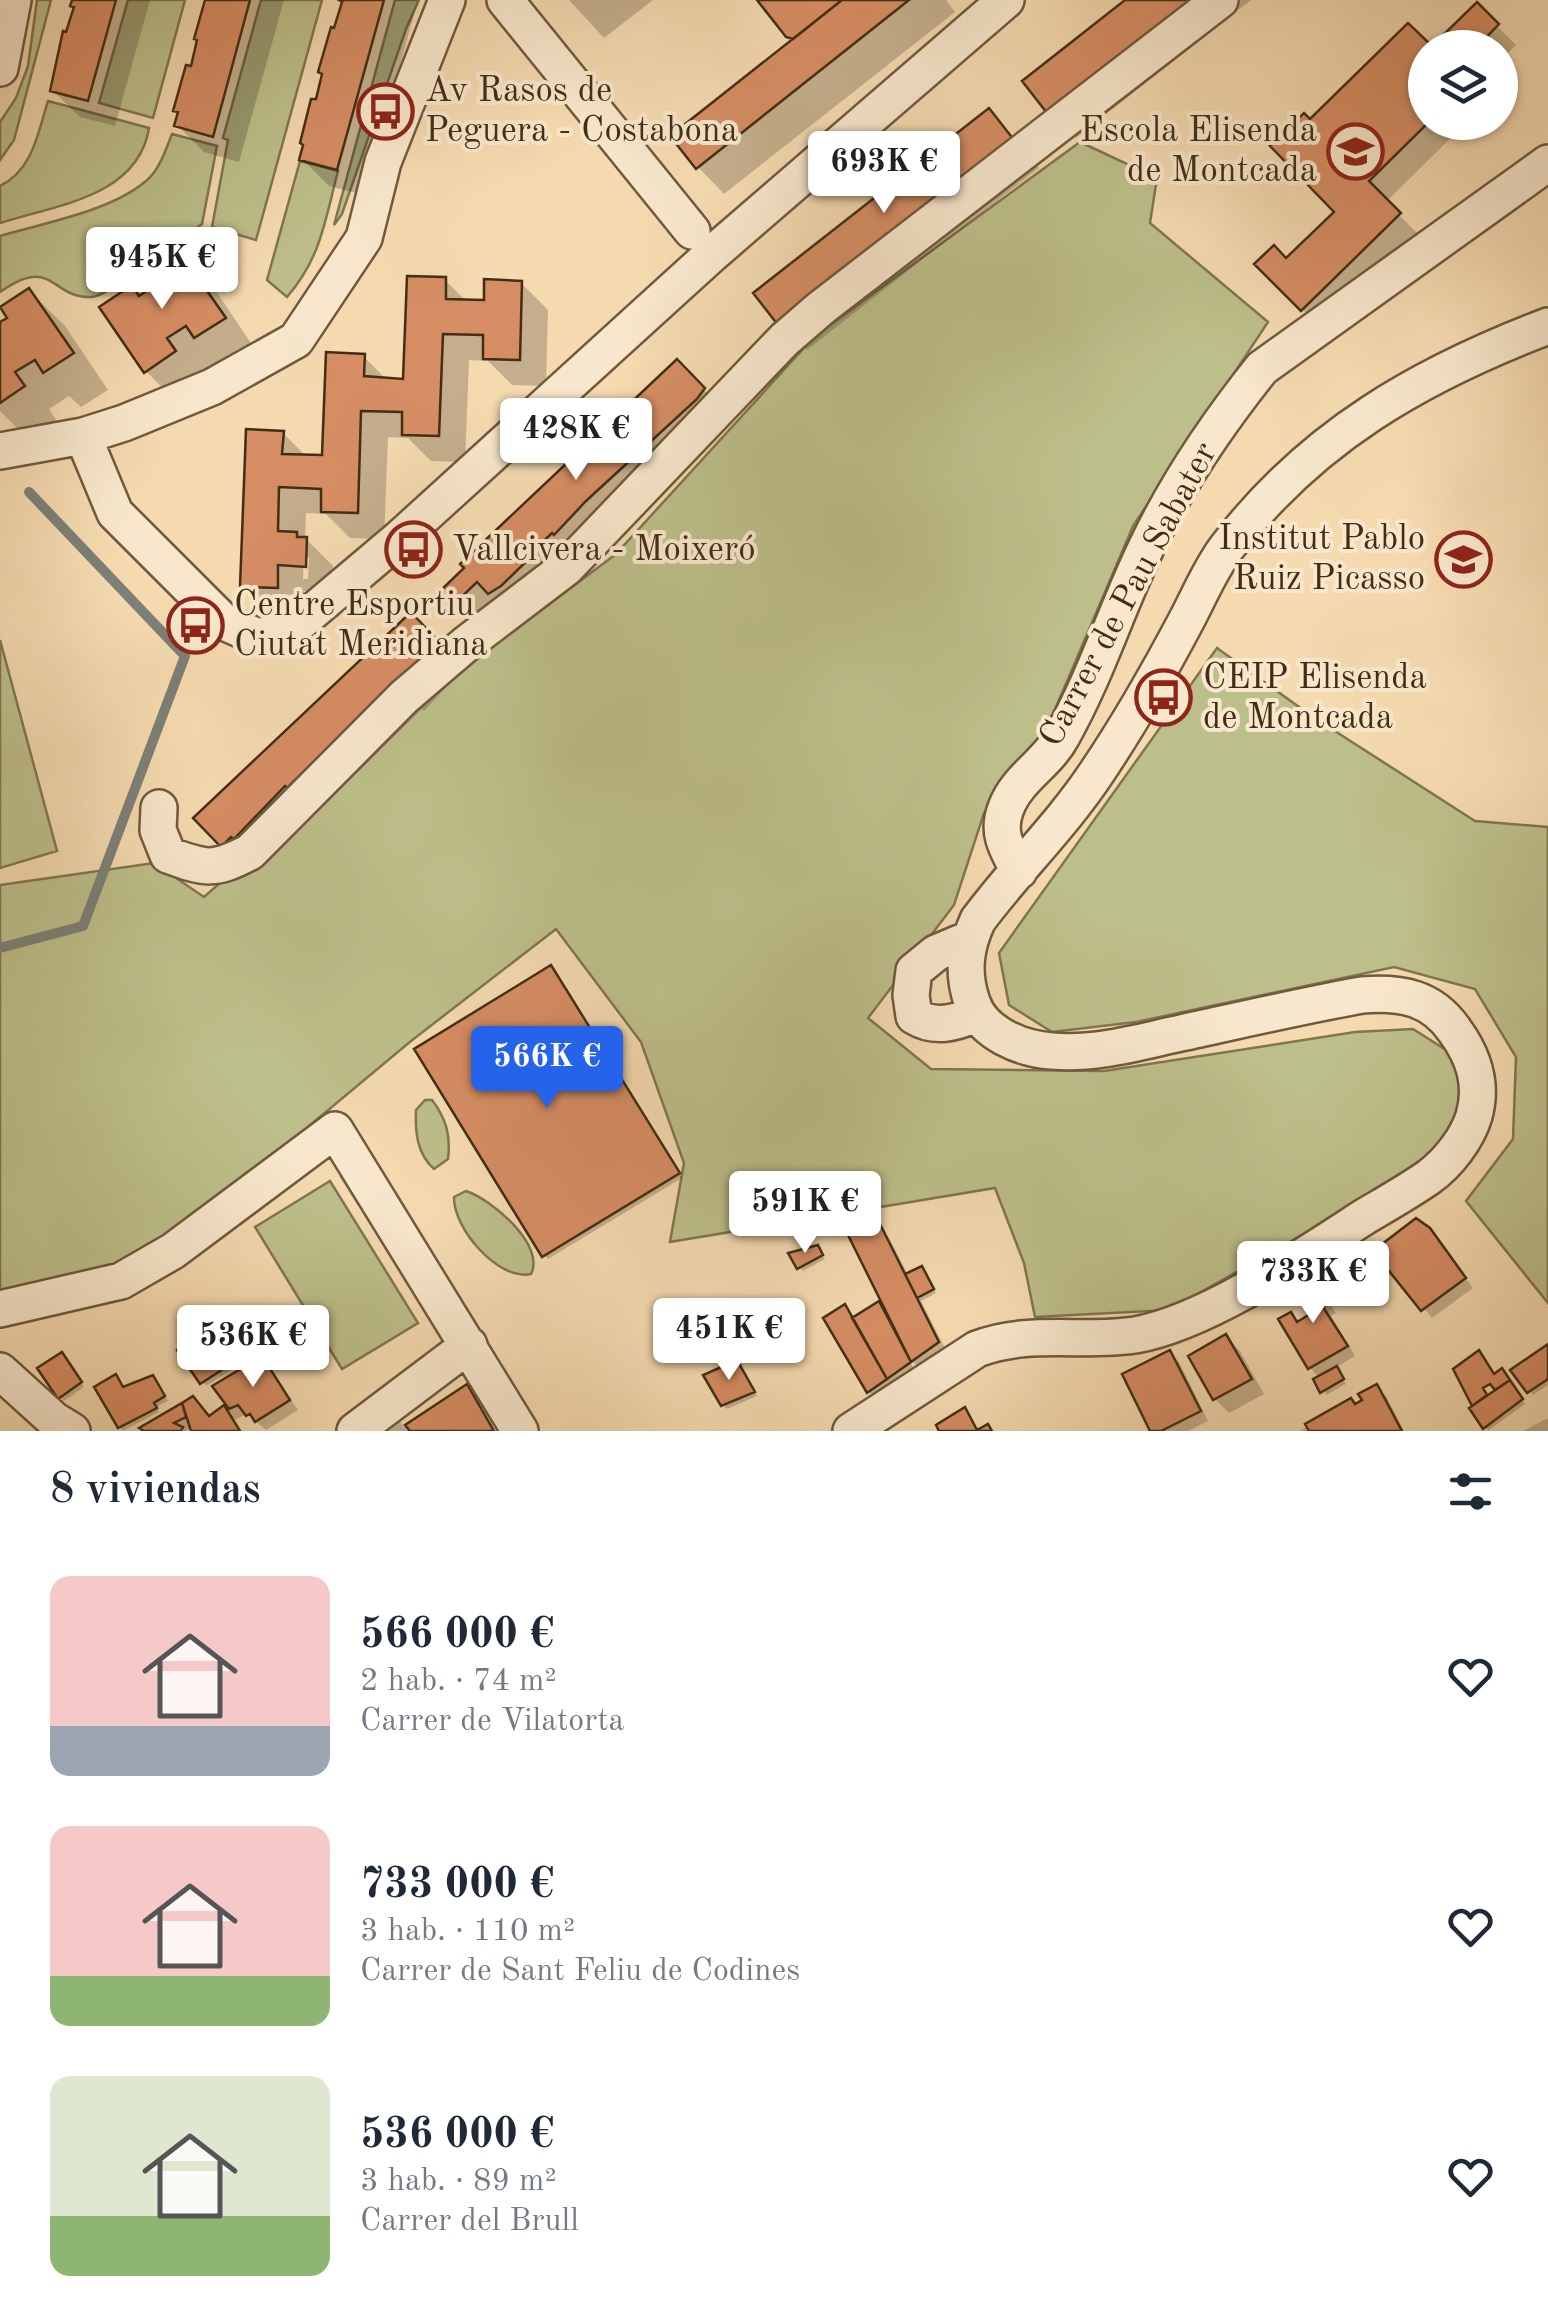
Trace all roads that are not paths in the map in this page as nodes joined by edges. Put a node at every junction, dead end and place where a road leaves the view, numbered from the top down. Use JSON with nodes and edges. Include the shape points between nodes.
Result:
{"nodes":[{"id":1,"x":13,"y":0,"type":"edge"},
{"id":2,"x":447,"y":0,"type":"edge"},
{"id":3,"x":505,"y":0,"type":"edge"},
{"id":4,"x":1006,"y":0,"type":"edge"},
{"id":5,"x":1220,"y":0,"type":"edge"},
{"id":6,"x":0,"y":68,"type":"edge"},
{"id":7,"x":1548,"y":163,"type":"edge"},
{"id":8,"x":692,"y":231,"type":"dead end"},
{"id":9,"x":1548,"y":326,"type":"edge"},
{"id":10,"x":84,"y":436,"type":"junction"},
{"id":11,"x":0,"y":450,"type":"edge"},
{"id":12,"x":159,"y":808,"type":"dead end"},
{"id":13,"x":1020,"y":871,"type":"junction"},
{"id":14,"x":969,"y":939,"type":"junction"},
{"id":15,"x":976,"y":1014,"type":"junction"},
{"id":16,"x":0,"y":1309,"type":"edge"},
{"id":17,"x":469,"y":1345,"type":"junction"},
{"id":18,"x":0,"y":1371,"type":"edge"},
{"id":19,"x":72,"y":1431,"type":"edge"},
{"id":20,"x":355,"y":1431,"type":"edge"},
{"id":21,"x":520,"y":1431,"type":"edge"},
{"id":22,"x":852,"y":1431,"type":"edge"}],
"edges":[{"from":1,"to":6,"type":"street"},
{"from":2,"to":10,"type":"street","via":[[383,162],[364,238],[296,340],[212,387]]},
{"from":3,"to":8,"type":"street"},
{"from":4,"to":10,"type":"street","via":[[292,629],[258,637],[224,622],[116,513]]},
{"from":5,"to":12,"type":"street","via":[[808,318],[568,566],[404,697],[250,852],[220,867],[168,855],[158,830]]},
{"from":7,"to":13,"type":"street","name":"Carrer de Pau Sabater","via":[[1262,368],[1230,408],[1147,546],[1060,742],[1006,808],[1000,832]]},
{"from":9,"to":13,"type":"street","via":[[1409,388],[1278,486],[1226,549],[1099,770]]},
{"from":10,"to":11,"type":"street"},
{"from":13,"to":14,"type":"street"},
{"from":14,"to":15,"type":"street","via":[[965,963]]},
{"from":14,"to":15,"type":"street","via":[[914,971],[910,995],[914,1016],[925,1023]]},
{"from":15,"to":22,"type":"street","via":[[1002,1038],[1054,1052],[1123,1046],[1393,993],[1426,1002],[1464,1043],[1478,1085],[1474,1117],[1430,1176],[1205,1311],[1137,1334],[997,1341]]},
{"from":16,"to":17,"type":"street","via":[[121,1281],[185,1242],[335,1130]]},
{"from":17,"to":20,"type":"street"},
{"from":17,"to":21,"type":"street"},
{"from":18,"to":19,"type":"street"}]}
